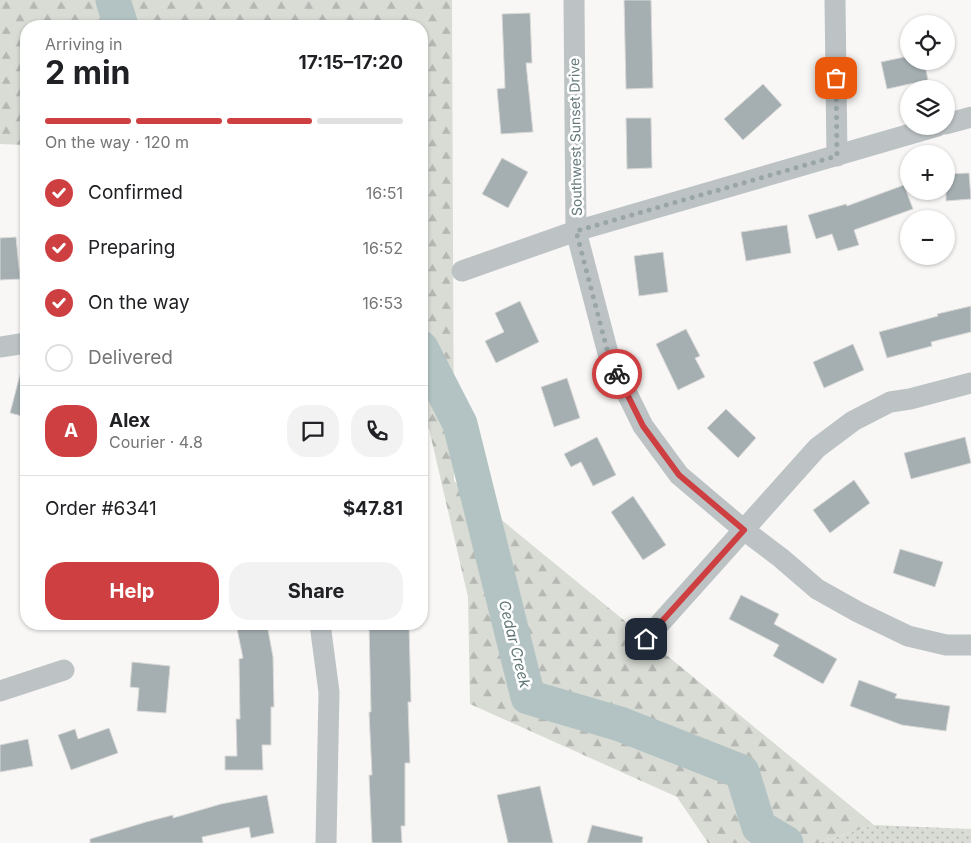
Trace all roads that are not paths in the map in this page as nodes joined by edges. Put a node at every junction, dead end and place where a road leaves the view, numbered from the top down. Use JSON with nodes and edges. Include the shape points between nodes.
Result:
{"nodes":[{"id":1,"x":574,"y":0,"type":"edge"},
{"id":2,"x":835,"y":0,"type":"edge"},
{"id":3,"x":971,"y":117,"type":"edge"},
{"id":4,"x":955,"y":121,"type":"edge"},
{"id":5,"x":908,"y":135,"type":"edge"},
{"id":6,"x":837,"y":156,"type":"junction"},
{"id":7,"x":576,"y":231,"type":"junction"},
{"id":8,"x":462,"y":271,"type":"dead end"},
{"id":9,"x":20,"y":344,"type":"edge"},
{"id":10,"x":0,"y":347,"type":"edge"},
{"id":11,"x":971,"y":383,"type":"edge"},
{"id":12,"x":744,"y":530,"type":"junction"},
{"id":13,"x":321,"y":630,"type":"edge"},
{"id":14,"x":646,"y":639,"type":"dead end"},
{"id":15,"x":971,"y":646,"type":"edge"},
{"id":16,"x":64,"y":670,"type":"dead end"},
{"id":17,"x":0,"y":691,"type":"edge"},
{"id":18,"x":326,"y":843,"type":"edge"}],
"edges":[{"from":1,"to":7,"type":"street","name":"Southwest Sunset Drive"},
{"from":2,"to":6,"type":"street"},
{"from":3,"to":4,"type":"street"},
{"from":5,"to":6,"type":"street"},
{"from":6,"to":7,"type":"street"},
{"from":7,"to":8,"type":"street"},
{"from":7,"to":12,"type":"street","name":"Southwest Sunset Drive","via":[[609,357],[643,426],[679,475]]},
{"from":9,"to":10,"type":"street"},
{"from":11,"to":12,"type":"street","via":[[890,402],[853,421],[817,448]]},
{"from":12,"to":14,"type":"street"},
{"from":12,"to":15,"type":"street","name":"Southwest Sunset Drive","via":[[818,590],[858,612],[908,636],[946,645]]},
{"from":13,"to":18,"type":"street","via":[[329,692]]},
{"from":16,"to":17,"type":"street"}]}
